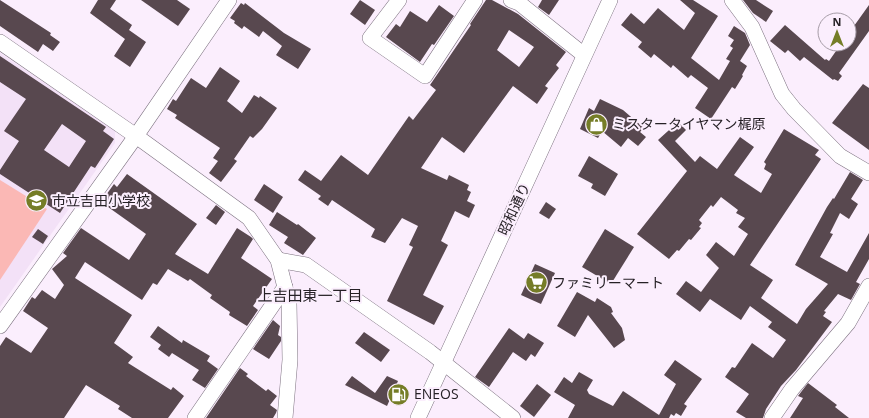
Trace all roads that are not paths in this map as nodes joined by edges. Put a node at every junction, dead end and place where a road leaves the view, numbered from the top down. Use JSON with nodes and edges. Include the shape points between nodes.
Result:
{"nodes":[{"id":1,"x":229,"y":0,"type":"edge"},
{"id":2,"x":399,"y":0,"type":"edge"},
{"id":3,"x":475,"y":0,"type":"edge"},
{"id":4,"x":511,"y":0,"type":"edge"},
{"id":5,"x":610,"y":0,"type":"edge"},
{"id":6,"x":732,"y":0,"type":"edge"},
{"id":7,"x":0,"y":42,"type":"edge"},
{"id":8,"x":584,"y":55,"type":"junction"},
{"id":9,"x":136,"y":136,"type":"junction"},
{"id":10,"x":869,"y":173,"type":"edge"},
{"id":11,"x":278,"y":260,"type":"junction"},
{"id":12,"x":869,"y":286,"type":"edge"},
{"id":13,"x":285,"y":287,"type":"junction"},
{"id":14,"x":0,"y":326,"type":"edge"},
{"id":15,"x":443,"y":363,"type":"junction"},
{"id":16,"x":195,"y":418,"type":"edge"},
{"id":17,"x":285,"y":418,"type":"edge"},
{"id":18,"x":418,"y":418,"type":"edge"},
{"id":19,"x":513,"y":418,"type":"edge"},
{"id":20,"x":772,"y":418,"type":"edge"}],
"edges":[{"from":1,"to":9,"type":"street"},
{"from":2,"to":3,"type":"street","via":[[370,38],[425,76]]},
{"from":4,"to":8,"type":"street","via":[[519,3]]},
{"from":5,"to":8,"type":"street","name":"昭和通り"},
{"from":6,"to":10,"type":"street","via":[[752,27],[782,94],[840,156]]},
{"from":7,"to":9,"type":"street"},
{"from":8,"to":15,"type":"street","name":"昭和通り"},
{"from":9,"to":11,"type":"street","via":[[249,218]]},
{"from":9,"to":14,"type":"street"},
{"from":11,"to":13,"type":"street"},
{"from":11,"to":15,"type":"street","via":[[306,265]]},
{"from":12,"to":20,"type":"street","via":[[848,323],[792,389]]},
{"from":13,"to":16,"type":"street"},
{"from":13,"to":17,"type":"street","via":[[290,302]]},
{"from":15,"to":18,"type":"street","name":"昭和通り"},
{"from":15,"to":19,"type":"street"}]}
